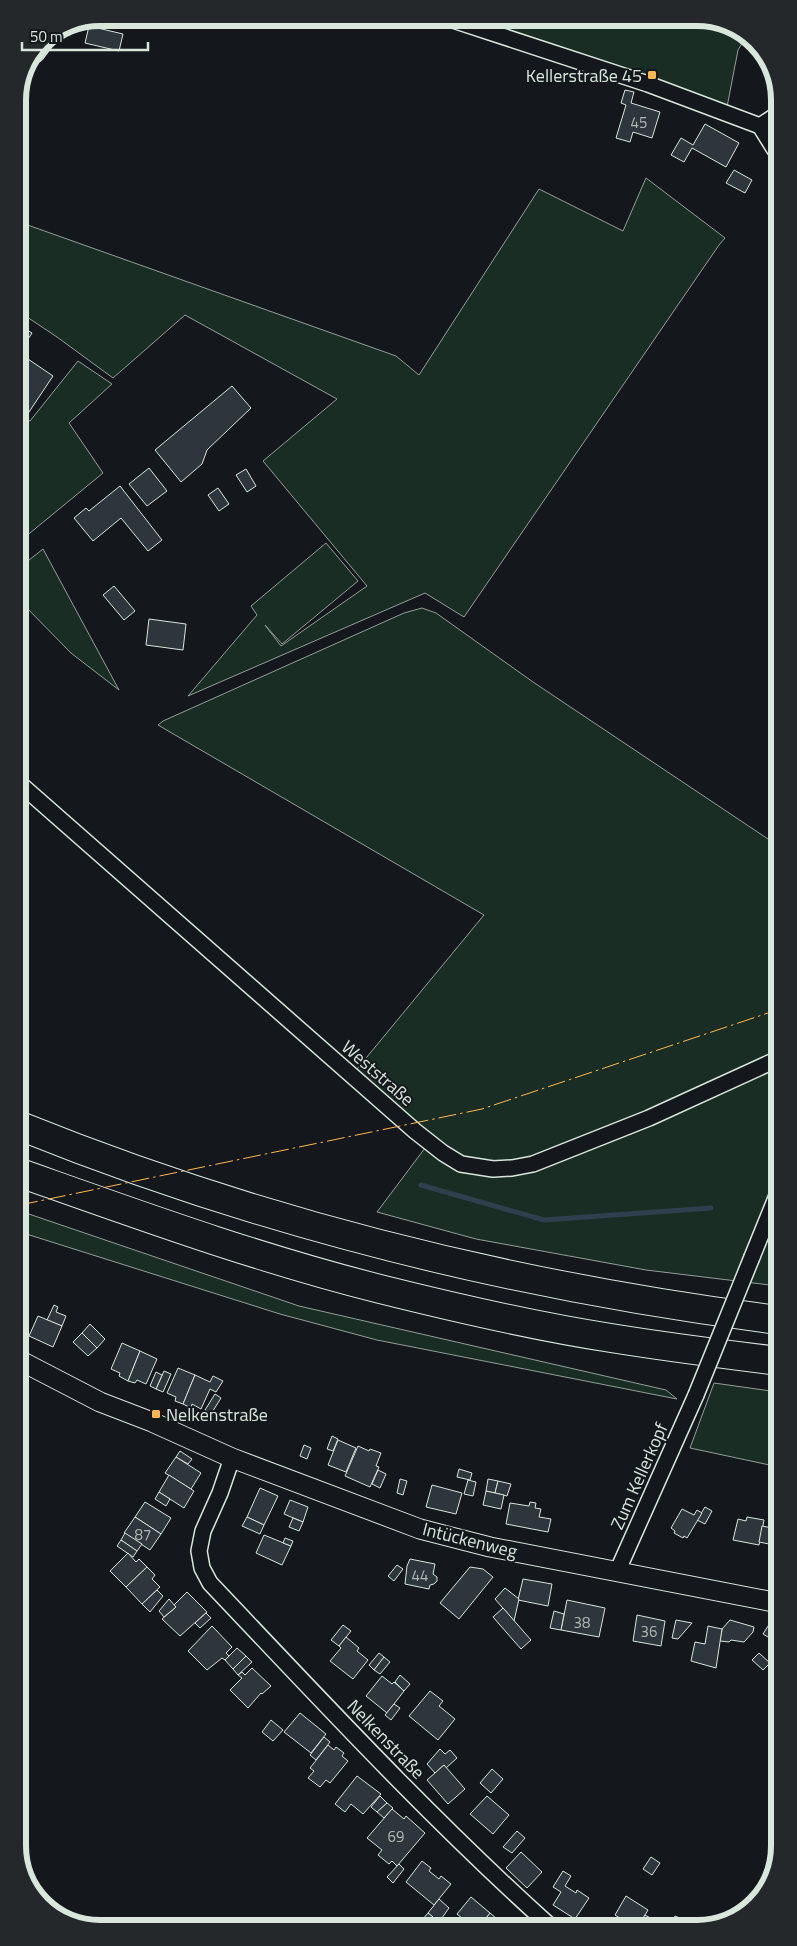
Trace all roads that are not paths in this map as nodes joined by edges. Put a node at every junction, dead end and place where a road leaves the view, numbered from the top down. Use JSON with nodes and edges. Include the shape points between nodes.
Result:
{"nodes":[{"id":1,"x":471,"y":26,"type":"edge"},
{"id":2,"x":771,"y":119,"type":"edge"},
{"id":3,"x":760,"y":126,"type":"junction"},
{"id":4,"x":771,"y":144,"type":"edge"},
{"id":5,"x":26,"y":789,"type":"edge"},
{"id":6,"x":771,"y":1063,"type":"edge"},
{"id":7,"x":26,"y":1128,"type":"edge"},
{"id":8,"x":26,"y":1175,"type":"edge"},
{"id":9,"x":771,"y":1210,"type":"edge"},
{"id":10,"x":771,"y":1319,"type":"edge"},
{"id":11,"x":771,"y":1360,"type":"edge"},
{"id":12,"x":26,"y":1364,"type":"edge"},
{"id":13,"x":232,"y":1458,"type":"junction"},
{"id":14,"x":617,"y":1572,"type":"junction"},
{"id":15,"x":771,"y":1602,"type":"edge"},
{"id":16,"x":543,"y":1920,"type":"edge"}],
"edges":[{"from":1,"to":3,"type":"street","via":[[648,84]]},
{"from":2,"to":3,"type":"street"},
{"from":3,"to":4,"type":"street"},
{"from":5,"to":6,"type":"street","name":"Weststraße","via":[[415,1131],[461,1164],[493,1169],[533,1164],[649,1118]]},
{"from":7,"to":10,"type":"highway","via":[[131,1169],[402,1251],[604,1293]]},
{"from":8,"to":11,"type":"highway","via":[[280,1262],[379,1289],[489,1315],[609,1338]]},
{"from":9,"to":14,"type":"street","name":"Zum Kellerkopf","bridge":true,"via":[[696,1395]]},
{"from":12,"to":13,"type":"street","name":"Intückenweg","via":[[100,1402]]},
{"from":13,"to":14,"type":"street","name":"Intückenweg","via":[[420,1529],[490,1547]]},
{"from":13,"to":16,"type":"street","name":"Nelkenstraße","via":[[203,1531],[199,1551],[202,1568],[210,1583],[421,1803]]},
{"from":14,"to":15,"type":"street","name":"Intückenweg"}]}
